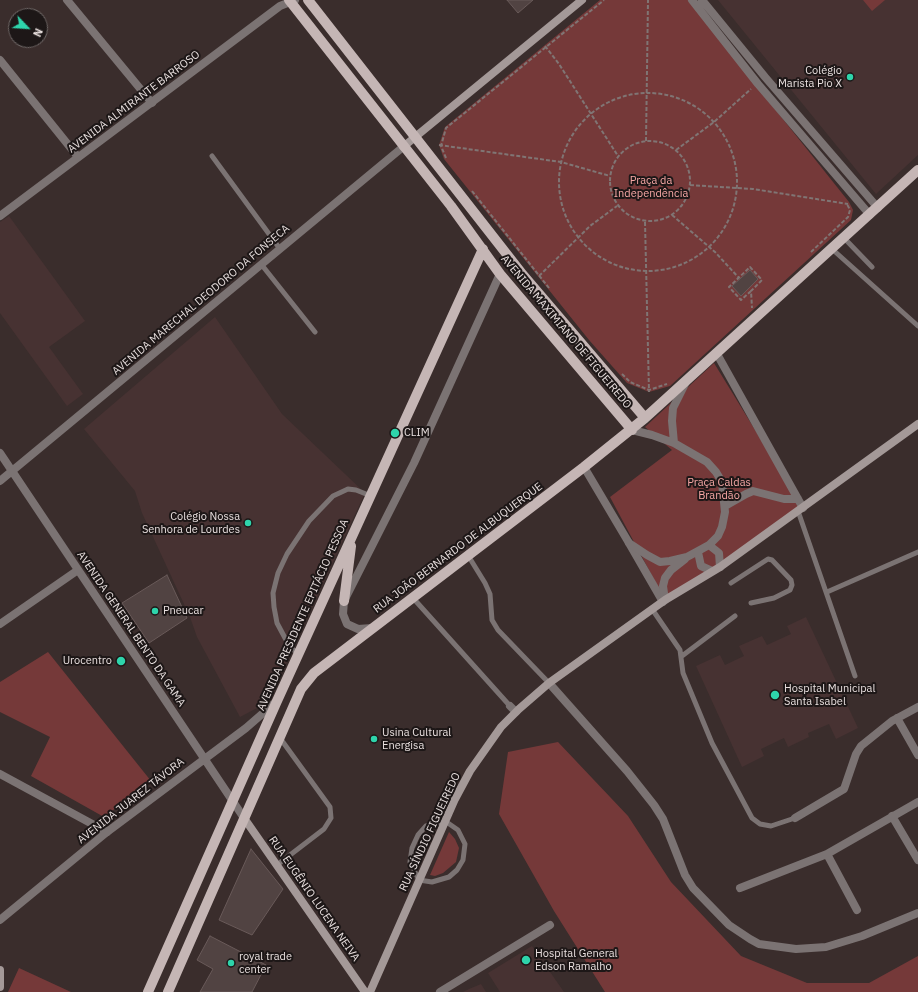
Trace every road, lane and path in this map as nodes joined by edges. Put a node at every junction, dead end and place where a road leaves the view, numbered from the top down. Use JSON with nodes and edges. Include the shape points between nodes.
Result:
{"nodes":[{"id":1,"x":67,"y":0,"type":"edge"},
{"id":2,"x":308,"y":0,"type":"edge"},
{"id":3,"x":582,"y":0,"type":"edge"},
{"id":4,"x":604,"y":0,"type":"edge"},
{"id":5,"x":648,"y":0,"type":"edge"},
{"id":6,"x":692,"y":0,"type":"edge"},
{"id":7,"x":702,"y":0,"type":"edge"},
{"id":8,"x":288,"y":2,"type":"edge"},
{"id":9,"x":545,"y":47,"type":"junction"},
{"id":10,"x":0,"y":60,"type":"edge"},
{"id":11,"x":758,"y":84,"type":"junction"},
{"id":12,"x":647,"y":94,"type":"junction"},
{"id":13,"x":152,"y":103,"type":"junction"},
{"id":14,"x":591,"y":114,"type":"junction"},
{"id":15,"x":714,"y":122,"type":"junction"},
{"id":16,"x":416,"y":137,"type":"junction"},
{"id":17,"x":646,"y":141,"type":"junction"},
{"id":18,"x":440,"y":146,"type":"junction"},
{"id":19,"x":403,"y":147,"type":"junction"},
{"id":20,"x":676,"y":150,"type":"junction"},
{"id":21,"x":212,"y":156,"type":"dead end"},
{"id":22,"x":618,"y":156,"type":"junction"},
{"id":23,"x":78,"y":157,"type":"junction"},
{"id":24,"x":561,"y":162,"type":"junction"},
{"id":25,"x":450,"y":164,"type":"dead end"},
{"id":26,"x":918,"y":170,"type":"edge"},
{"id":27,"x":610,"y":176,"type":"junction"},
{"id":28,"x":690,"y":185,"type":"junction"},
{"id":29,"x":470,"y":188,"type":"dead end"},
{"id":30,"x":737,"y":188,"type":"junction"},
{"id":31,"x":843,"y":198,"type":"dead end"},
{"id":32,"x":848,"y":204,"type":"junction"},
{"id":33,"x":617,"y":206,"type":"junction"},
{"id":34,"x":878,"y":208,"type":"junction"},
{"id":35,"x":672,"y":215,"type":"junction"},
{"id":36,"x":870,"y":215,"type":"junction"},
{"id":37,"x":0,"y":216,"type":"edge"},
{"id":38,"x":645,"y":222,"type":"junction"},
{"id":39,"x":578,"y":237,"type":"junction"},
{"id":40,"x":844,"y":238,"type":"junction"},
{"id":41,"x":709,"y":247,"type":"junction"},
{"id":42,"x":280,"y":248,"type":"junction"},
{"id":43,"x":483,"y":249,"type":"junction"},
{"id":44,"x":832,"y":249,"type":"junction"},
{"id":45,"x":808,"y":254,"type":"dead end"},
{"id":46,"x":261,"y":264,"type":"junction"},
{"id":47,"x":872,"y":267,"type":"dead end"},
{"id":48,"x":646,"y":271,"type":"junction"},
{"id":49,"x":500,"y":274,"type":"junction"},
{"id":50,"x":538,"y":276,"type":"junction"},
{"id":51,"x":738,"y":278,"type":"junction"},
{"id":52,"x":549,"y":288,"type":"dead end"},
{"id":53,"x":751,"y":291,"type":"junction"},
{"id":54,"x":757,"y":302,"type":"dead end"},
{"id":55,"x":752,"y":309,"type":"junction"},
{"id":56,"x":746,"y":312,"type":"dead end"},
{"id":57,"x":918,"y":326,"type":"edge"},
{"id":58,"x":315,"y":332,"type":"dead end"},
{"id":59,"x":717,"y":354,"type":"junction"},
{"id":60,"x":620,"y":371,"type":"dead end"},
{"id":61,"x":687,"y":382,"type":"junction"},
{"id":62,"x":668,"y":383,"type":"dead end"},
{"id":63,"x":649,"y":391,"type":"junction"},
{"id":64,"x":645,"y":418,"type":"junction"},
{"id":65,"x":918,"y":424,"type":"edge"},
{"id":66,"x":632,"y":430,"type":"junction"},
{"id":67,"x":674,"y":443,"type":"junction"},
{"id":68,"x":0,"y":453,"type":"edge"},
{"id":69,"x":584,"y":467,"type":"junction"},
{"id":70,"x":12,"y":471,"type":"junction"},
{"id":71,"x":0,"y":481,"type":"edge"},
{"id":72,"x":371,"y":496,"type":"junction"},
{"id":73,"x":798,"y":499,"type":"junction"},
{"id":74,"x":725,"y":506,"type":"junction"},
{"id":75,"x":800,"y":509,"type":"junction"},
{"id":76,"x":353,"y":535,"type":"junction"},
{"id":77,"x":629,"y":543,"type":"junction"},
{"id":78,"x":709,"y":544,"type":"junction"},
{"id":79,"x":698,"y":552,"type":"junction"},
{"id":80,"x":918,"y":552,"type":"edge"},
{"id":81,"x":468,"y":557,"type":"junction"},
{"id":82,"x":687,"y":557,"type":"junction"},
{"id":83,"x":720,"y":567,"type":"junction"},
{"id":84,"x":78,"y":570,"type":"junction"},
{"id":85,"x":712,"y":572,"type":"junction"},
{"id":86,"x":732,"y":583,"type":"dead end"},
{"id":87,"x":827,"y":592,"type":"junction"},
{"id":88,"x":413,"y":598,"type":"junction"},
{"id":89,"x":344,"y":601,"type":"junction"},
{"id":90,"x":664,"y":601,"type":"junction"},
{"id":91,"x":751,"y":603,"type":"dead end"},
{"id":92,"x":652,"y":609,"type":"junction"},
{"id":93,"x":735,"y":616,"type":"dead end"},
{"id":94,"x":0,"y":624,"type":"edge"},
{"id":95,"x":372,"y":628,"type":"junction"},
{"id":96,"x":299,"y":654,"type":"junction"},
{"id":97,"x":682,"y":656,"type":"junction"},
{"id":98,"x":855,"y":676,"type":"dead end"},
{"id":99,"x":549,"y":683,"type":"junction"},
{"id":100,"x":277,"y":701,"type":"junction"},
{"id":101,"x":918,"y":707,"type":"edge"},
{"id":102,"x":513,"y":709,"type":"junction"},
{"id":103,"x":897,"y":718,"type":"junction"},
{"id":104,"x":280,"y":738,"type":"junction"},
{"id":105,"x":918,"y":755,"type":"edge"},
{"id":106,"x":204,"y":759,"type":"junction"},
{"id":107,"x":0,"y":774,"type":"edge"},
{"id":108,"x":233,"y":800,"type":"junction"},
{"id":109,"x":918,"y":802,"type":"edge"},
{"id":110,"x":892,"y":816,"type":"junction"},
{"id":111,"x":244,"y":818,"type":"junction"},
{"id":112,"x":795,"y":818,"type":"joint"},
{"id":113,"x":445,"y":822,"type":"junction"},
{"id":114,"x":107,"y":832,"type":"junction"},
{"id":115,"x":827,"y":854,"type":"junction"},
{"id":116,"x":918,"y":860,"type":"edge"},
{"id":117,"x":277,"y":865,"type":"junction"},
{"id":118,"x":419,"y":880,"type":"junction"},
{"id":119,"x":740,"y":888,"type":"dead end"},
{"id":120,"x":857,"y":910,"type":"dead end"},
{"id":121,"x":918,"y":913,"type":"edge"},
{"id":122,"x":0,"y":920,"type":"edge"},
{"id":123,"x":550,"y":925,"type":"dead end"},
{"id":124,"x":0,"y":970,"type":"edge"},
{"id":125,"x":0,"y":988,"type":"edge"},
{"id":126,"x":148,"y":992,"type":"edge"},
{"id":127,"x":168,"y":992,"type":"edge"},
{"id":128,"x":365,"y":992,"type":"edge"},
{"id":129,"x":370,"y":992,"type":"edge"},
{"id":130,"x":440,"y":992,"type":"edge"}],
"edges":[{"from":1,"to":13,"type":"street"},
{"from":2,"to":16,"type":"main road"},
{"from":3,"to":16,"type":"main road"},
{"from":4,"to":9,"type":"path"},
{"from":5,"to":12,"type":"path"},
{"from":6,"to":11,"type":"street"},
{"from":7,"to":34,"type":"street"},
{"from":8,"to":13,"type":"street","name":"AVENIDA ALMIRANTE BARROSO"},
{"from":8,"to":19,"type":"main road"},
{"from":9,"to":14,"type":"path"},
{"from":9,"to":18,"type":"path","via":[[446,128]]},
{"from":10,"to":23,"type":"street"},
{"from":11,"to":15,"type":"path"},
{"from":11,"to":36,"type":"street"},
{"from":12,"to":14,"type":"path","via":[[633,94],[612,100]]},
{"from":12,"to":15,"type":"path","via":[[661,93],[687,101]]},
{"from":12,"to":17,"type":"path"},
{"from":13,"to":23,"type":"street","name":"AVENIDA ALMIRANTE BARROSO"},
{"from":14,"to":22,"type":"path"},
{"from":14,"to":24,"type":"path","via":[[578,127],[567,145]]},
{"from":15,"to":20,"type":"path"},
{"from":15,"to":30,"type":"path","via":[[727,139],[736,166]]},
{"from":16,"to":19,"type":"main road","name":"AVENIDA MARECHAL DEODORO DA FONSECA"},
{"from":16,"to":64,"type":"main road","via":[[523,274]]},
{"from":17,"to":20,"type":"path","via":[[668,144]]},
{"from":17,"to":22,"type":"path","via":[[631,146]]},
{"from":18,"to":24,"type":"path"},
{"from":18,"to":25,"type":"path"},
{"from":19,"to":42,"type":"street","name":"AVENIDA MARECHAL DEODORO DA FONSECA"},
{"from":19,"to":43,"type":"main road"},
{"from":20,"to":28,"type":"path","via":[[685,160]]},
{"from":21,"to":42,"type":"lane"},
{"from":22,"to":27,"type":"path"},
{"from":23,"to":37,"type":"street","name":"AVENIDA ALMIRANTE BARROSO"},
{"from":24,"to":27,"type":"path"},
{"from":24,"to":39,"type":"path","via":[[559,187],[563,210]]},
{"from":26,"to":34,"type":"main road"},
{"from":27,"to":33,"type":"path","via":[[609,186]]},
{"from":28,"to":30,"type":"path"},
{"from":28,"to":35,"type":"path","via":[[681,207]]},
{"from":29,"to":50,"type":"path"},
{"from":30,"to":32,"type":"path"},
{"from":30,"to":41,"type":"path","via":[[730,218],[717,240]]},
{"from":31,"to":32,"type":"path"},
{"from":32,"to":45,"type":"path","via":[[848,217]]},
{"from":33,"to":38,"type":"path","via":[[625,214]]},
{"from":33,"to":39,"type":"path"},
{"from":34,"to":36,"type":"main road"},
{"from":35,"to":38,"type":"path","via":[[659,221]]},
{"from":35,"to":41,"type":"path"},
{"from":36,"to":40,"type":"main road"},
{"from":38,"to":48,"type":"path"},
{"from":39,"to":48,"type":"path","via":[[589,249],[609,263]]},
{"from":39,"to":50,"type":"path"},
{"from":40,"to":44,"type":"main road"},
{"from":40,"to":47,"type":"lane"},
{"from":41,"to":48,"type":"path","via":[[677,267],[655,272]]},
{"from":41,"to":51,"type":"path"},
{"from":42,"to":46,"type":"street","name":"AVENIDA MARECHAL DEODORO DA FONSECA"},
{"from":43,"to":49,"type":"main road","name":"AVENIDA MAXIMIANO DE FIGUEIREDO"},
{"from":43,"to":72,"type":"main road","name":"AVENIDA PRESIDENTE EPITÁCIO PESSOA"},
{"from":44,"to":57,"type":"lane"},
{"from":44,"to":59,"type":"main road"},
{"from":46,"to":58,"type":"lane"},
{"from":46,"to":70,"type":"street","name":"AVENIDA MARECHAL DEODORO DA FONSECA"},
{"from":48,"to":63,"type":"path"},
{"from":49,"to":66,"type":"main road","name":"AVENIDA MAXIMIANO DE FIGUEIREDO"},
{"from":49,"to":89,"type":"street","via":[[414,463]]},
{"from":50,"to":52,"type":"path"},
{"from":51,"to":53,"type":"path","via":[[729,287],[741,300]]},
{"from":51,"to":53,"type":"path","via":[[750,267],[762,280]]},
{"from":53,"to":55,"type":"path"},
{"from":54,"to":55,"type":"path"},
{"from":55,"to":56,"type":"path"},
{"from":59,"to":61,"type":"main road"},
{"from":59,"to":73,"type":"street"},
{"from":60,"to":63,"type":"path","via":[[630,382]]},
{"from":61,"to":64,"type":"main road"},
{"from":61,"to":67,"type":"street","via":[[673,408]]},
{"from":62,"to":63,"type":"path"},
{"from":64,"to":66,"type":"main road"},
{"from":65,"to":75,"type":"main road"},
{"from":66,"to":67,"type":"street"},
{"from":66,"to":69,"type":"main road","name":"RUA JOÃO BERNARDO DE ALBUQUERQUE"},
{"from":67,"to":74,"type":"street","via":[[707,462],[716,472],[722,482]]},
{"from":68,"to":70,"type":"street","name":"AVENIDA GENERAL BENTO DA GAMA"},
{"from":69,"to":77,"type":"street"},
{"from":69,"to":81,"type":"main road","name":"RUA JOÃO BERNARDO DE ALBUQUERQUE"},
{"from":70,"to":71,"type":"street","name":"AVENIDA MARECHAL DEODORO DA FONSECA"},
{"from":70,"to":84,"type":"street","name":"AVENIDA GENERAL BENTO DA GAMA"},
{"from":72,"to":76,"type":"main road","name":"AVENIDA PRESIDENTE EPITÁCIO PESSOA"},
{"from":72,"to":96,"type":"lane","via":[[348,489],[333,496],[309,521],[278,573],[273,593],[277,623],[291,648]]},
{"from":73,"to":74,"type":"street","via":[[784,499],[753,492]]},
{"from":73,"to":75,"type":"street"},
{"from":74,"to":78,"type":"street","via":[[722,527],[718,536]]},
{"from":75,"to":83,"type":"main road"},
{"from":75,"to":87,"type":"lane"},
{"from":76,"to":89,"type":"main road"},
{"from":76,"to":96,"type":"main road","name":"AVENIDA PRESIDENTE EPITÁCIO PESSOA"},
{"from":77,"to":82,"type":"street","via":[[660,562]]},
{"from":77,"to":90,"type":"street"},
{"from":78,"to":79,"type":"street"},
{"from":78,"to":83,"type":"street","via":[[720,552]]},
{"from":79,"to":82,"type":"street"},
{"from":79,"to":85,"type":"street","via":[[701,566]]},
{"from":80,"to":87,"type":"lane"},
{"from":81,"to":88,"type":"main road","name":"RUA JOÃO BERNARDO DE ALBUQUERQUE"},
{"from":81,"to":99,"type":"lane","via":[[486,583],[490,594],[492,620],[498,630]]},
{"from":82,"to":90,"type":"street","via":[[670,570],[665,578]]},
{"from":83,"to":85,"type":"main road"},
{"from":84,"to":94,"type":"street"},
{"from":84,"to":106,"type":"street","name":"AVENIDA GENERAL BENTO DA GAMA"},
{"from":85,"to":90,"type":"main road"},
{"from":86,"to":91,"type":"lane","via":[[768,559],[791,580],[790,590],[774,598]]},
{"from":87,"to":98,"type":"lane"},
{"from":88,"to":95,"type":"main road","name":"RUA JOÃO BERNARDO DE ALBUQUERQUE"},
{"from":88,"to":102,"type":"lane"},
{"from":89,"to":95,"type":"street","via":[[343,614],[347,624],[358,629]]},
{"from":90,"to":92,"type":"main road","name":"RUA SÍNDIO FIGUEIREDO"},
{"from":92,"to":97,"type":"lane","via":[[676,641]]},
{"from":92,"to":99,"type":"main road","name":"RUA SÍNDIO FIGUEIREDO"},
{"from":93,"to":97,"type":"lane"},
{"from":95,"to":104,"type":"main road","name":"RUA JOÃO BERNARDO DE ALBUQUERQUE","via":[[314,673],[301,689]]},
{"from":96,"to":100,"type":"main road","name":"AVENIDA PRESIDENTE EPITÁCIO PESSOA"},
{"from":97,"to":112,"type":"lane","via":[[683,674],[712,743],[752,818],[760,824],[771,826]]},
{"from":99,"to":102,"type":"main road","name":"RUA SÍNDIO FIGUEIREDO"},
{"from":99,"to":121,"type":"street","via":[[654,805],[663,819],[685,875],[693,888],[729,925],[750,939],[759,944],[796,950],[826,947],[862,936]]},
{"from":100,"to":106,"type":"street","name":"AVENIDA JUAREZ TÁVORA"},
{"from":100,"to":108,"type":"main road","name":"AVENIDA PRESIDENTE EPITÁCIO PESSOA"},
{"from":101,"to":103,"type":"street"},
{"from":102,"to":113,"type":"main road","name":"RUA SÍNDIO FIGUEIREDO","via":[[470,772]]},
{"from":103,"to":105,"type":"street"},
{"from":103,"to":112,"type":"street","via":[[861,746],[844,790]]},
{"from":104,"to":111,"type":"main road"},
{"from":104,"to":117,"type":"lane","via":[[330,807],[331,818],[324,829]]},
{"from":106,"to":108,"type":"street","name":"AVENIDA GENERAL BENTO DA GAMA"},
{"from":106,"to":114,"type":"street","name":"AVENIDA JUAREZ TÁVORA"},
{"from":107,"to":114,"type":"street"},
{"from":108,"to":111,"type":"street","name":"AVENIDA GENERAL BENTO DA GAMA"},
{"from":108,"to":126,"type":"main road","name":"AVENIDA PRESIDENTE EPITÁCIO PESSOA"},
{"from":109,"to":110,"type":"street"},
{"from":110,"to":115,"type":"street"},
{"from":110,"to":116,"type":"street"},
{"from":111,"to":117,"type":"main road","name":"RUA EUGÊNIO LUCENA NEIVA"},
{"from":111,"to":127,"type":"main road"},
{"from":113,"to":118,"type":"main road","name":"RUA SÍNDIO FIGUEIREDO"},
{"from":113,"to":118,"type":"lane","via":[[426,826],[412,848],[410,862]]},
{"from":113,"to":118,"type":"lane","via":[[458,830],[466,844],[463,860],[458,870],[449,877],[432,882]]},
{"from":114,"to":122,"type":"street","name":"AVENIDA JUAREZ TÁVORA"},
{"from":115,"to":119,"type":"street"},
{"from":115,"to":120,"type":"street"},
{"from":117,"to":128,"type":"main road","name":"RUA EUGÊNIO LUCENA NEIVA"},
{"from":118,"to":129,"type":"main road","name":"RUA SÍNDIO FIGUEIREDO"},
{"from":123,"to":130,"type":"street"},
{"from":124,"to":125,"type":"main road"}]}
